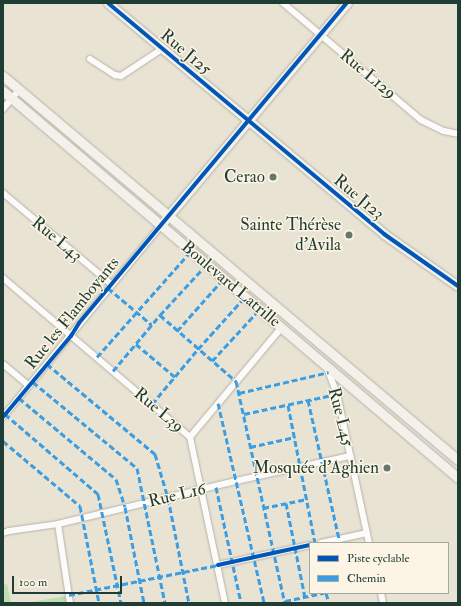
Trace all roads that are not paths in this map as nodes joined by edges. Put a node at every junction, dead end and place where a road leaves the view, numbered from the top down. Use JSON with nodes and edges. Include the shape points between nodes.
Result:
{"nodes":[{"id":1,"x":108,"y":3,"type":"edge"},
{"id":2,"x":284,"y":3,"type":"edge"},
{"id":3,"x":347,"y":3,"type":"edge"},
{"id":4,"x":321,"y":34,"type":"junction"},
{"id":5,"x":162,"y":49,"type":"junction"},
{"id":6,"x":90,"y":58,"type":"dead end"},
{"id":7,"x":3,"y":76,"type":"edge"},
{"id":8,"x":19,"y":90,"type":"junction"},
{"id":9,"x":3,"y":91,"type":"edge"},
{"id":10,"x":12,"y":98,"type":"junction"},
{"id":11,"x":3,"y":109,"type":"edge"},
{"id":12,"x":248,"y":121,"type":"junction"},
{"id":13,"x":458,"y":134,"type":"edge"},
{"id":14,"x":3,"y":193,"type":"edge"},
{"id":15,"x":168,"y":216,"type":"junction"},
{"id":16,"x":161,"y":225,"type":"junction"},
{"id":17,"x":3,"y":278,"type":"edge"},
{"id":18,"x":111,"y":284,"type":"junction"},
{"id":19,"x":458,"y":286,"type":"edge"},
{"id":20,"x":282,"y":328,"type":"junction"},
{"id":21,"x":71,"y":336,"type":"junction"},
{"id":22,"x":324,"y":363,"type":"junction"},
{"id":23,"x":3,"y":364,"type":"edge"},
{"id":24,"x":29,"y":386,"type":"junction"},
{"id":25,"x":3,"y":417,"type":"edge"},
{"id":26,"x":190,"y":437,"type":"junction"},
{"id":27,"x":350,"y":456,"type":"junction"},
{"id":28,"x":458,"y":460,"type":"edge"},
{"id":29,"x":458,"y":478,"type":"edge"},
{"id":30,"x":202,"y":489,"type":"junction"},
{"id":31,"x":58,"y":524,"type":"junction"},
{"id":32,"x":3,"y":533,"type":"edge"},
{"id":33,"x":367,"y":533,"type":"junction"},
{"id":34,"x":326,"y":542,"type":"edge"},
{"id":35,"x":369,"y":542,"type":"edge"},
{"id":36,"x":309,"y":545,"type":"edge"},
{"id":37,"x":218,"y":566,"type":"junction"},
{"id":38,"x":70,"y":603,"type":"edge"},
{"id":39,"x":225,"y":603,"type":"edge"}],
"edges":[{"from":1,"to":5,"type":"main road","name":"Rue J125"},
{"from":2,"to":4,"type":"street","name":"Rue L129"},
{"from":3,"to":4,"type":"main road"},
{"from":4,"to":12,"type":"main road"},
{"from":4,"to":13,"type":"street","name":"Rue L129","via":[[422,120],[444,131]]},
{"from":5,"to":6,"type":"street","via":[[121,76],[115,75]]},
{"from":5,"to":12,"type":"main road","name":"Rue J125"},
{"from":7,"to":8,"type":"main road","name":"Boulevard Latrille"},
{"from":8,"to":10,"type":"street"},
{"from":8,"to":15,"type":"main road","name":"Boulevard Latrille"},
{"from":9,"to":10,"type":"main road","name":"Boulevard Latrille"},
{"from":10,"to":11,"type":"street"},
{"from":10,"to":16,"type":"main road","name":"Boulevard Latrille"},
{"from":12,"to":15,"type":"main road"},
{"from":12,"to":19,"type":"main road","name":"Rue J123","via":[[384,234]]},
{"from":14,"to":18,"type":"street","name":"Rue L43"},
{"from":15,"to":16,"type":"main road"},
{"from":15,"to":28,"type":"main road","name":"Boulevard Latrille"},
{"from":16,"to":18,"type":"street","name":"Rue les Flamboyants"},
{"from":16,"to":20,"type":"main road","name":"Boulevard Latrille"},
{"from":17,"to":21,"type":"street","name":"Rue L39"},
{"from":18,"to":21,"type":"street","name":"Rue les Flamboyants"},
{"from":20,"to":22,"type":"main road","name":"Boulevard Latrille"},
{"from":20,"to":26,"type":"street"},
{"from":21,"to":24,"type":"street","name":"Rue les Flamboyants"},
{"from":21,"to":26,"type":"street","name":"Rue L39"},
{"from":22,"to":27,"type":"street","name":"Rue L45","via":[[337,394]]},
{"from":22,"to":29,"type":"main road","name":"Boulevard Latrille"},
{"from":23,"to":24,"type":"street"},
{"from":24,"to":25,"type":"street","name":"Rue les Flamboyants"},
{"from":26,"to":30,"type":"street","name":"Rue L39"},
{"from":27,"to":30,"type":"street","name":"Rue L16"},
{"from":27,"to":33,"type":"street","name":"Rue L45"},
{"from":30,"to":31,"type":"street","name":"Rue L16"},
{"from":30,"to":37,"type":"street","name":"Rue L39"},
{"from":31,"to":32,"type":"street","name":"Rue L16"},
{"from":31,"to":38,"type":"street"},
{"from":33,"to":34,"type":"street"},
{"from":33,"to":35,"type":"street","name":"Rue L45"},
{"from":36,"to":37,"type":"street"},
{"from":37,"to":39,"type":"street","name":"Rue L39"}]}
